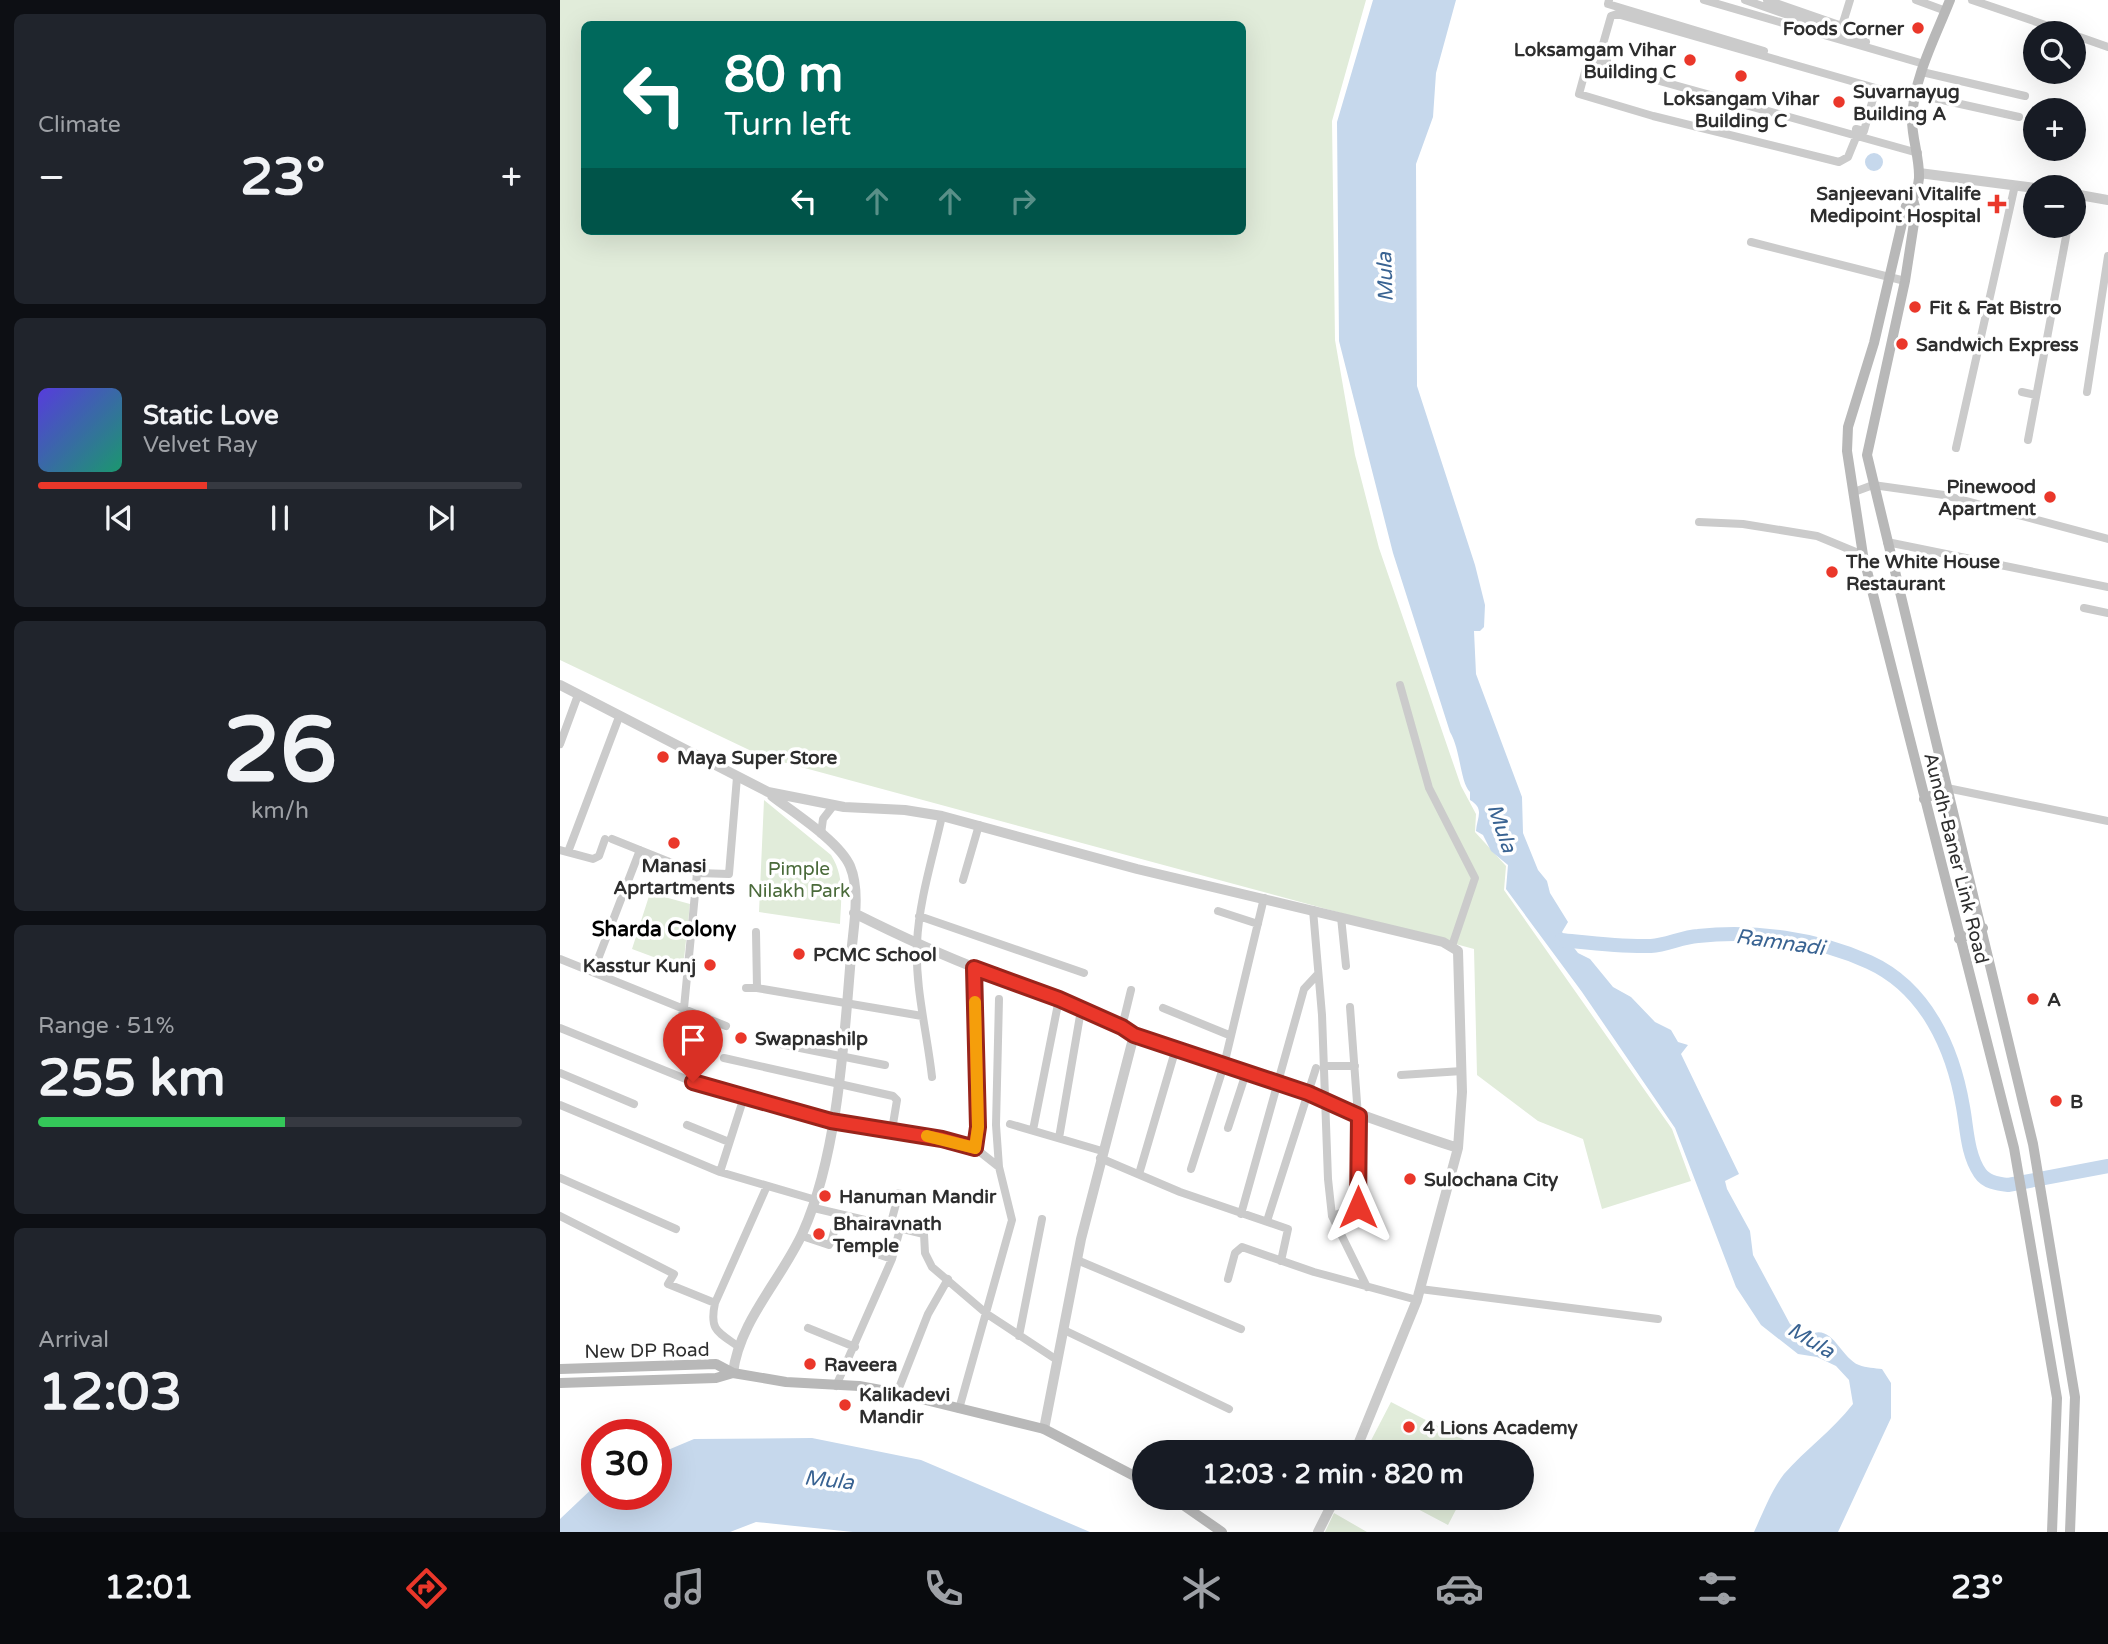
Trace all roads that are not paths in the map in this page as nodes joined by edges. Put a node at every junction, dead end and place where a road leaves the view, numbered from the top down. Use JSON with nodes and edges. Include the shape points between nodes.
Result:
{"nodes":[{"id":1,"x":1609,"y":0,"type":"edge"},
{"id":2,"x":1704,"y":0,"type":"edge"},
{"id":3,"x":1745,"y":0,"type":"edge"},
{"id":4,"x":1768,"y":0,"type":"edge"},
{"id":5,"x":1850,"y":0,"type":"edge"},
{"id":6,"x":1916,"y":0,"type":"edge"},
{"id":7,"x":1950,"y":0,"type":"edge"},
{"id":8,"x":1972,"y":0,"type":"edge"},
{"id":9,"x":1946,"y":11,"type":"junction"},
{"id":10,"x":2033,"y":21,"type":"edge"},
{"id":11,"x":2086,"y":39,"type":"edge"},
{"id":12,"x":2108,"y":47,"type":"edge"},
{"id":13,"x":1924,"y":66,"type":"junction"},
{"id":14,"x":1876,"y":88,"type":"junction"},
{"id":15,"x":2025,"y":96,"type":"dead end"},
{"id":16,"x":1915,"y":97,"type":"junction"},
{"id":17,"x":2019,"y":117,"type":"dead end"},
{"id":18,"x":1857,"y":135,"type":"junction"},
{"id":19,"x":1918,"y":153,"type":"junction"},
{"id":20,"x":1919,"y":173,"type":"junction"},
{"id":21,"x":2015,"y":185,"type":"junction"},
{"id":22,"x":2023,"y":186,"type":"edge"},
{"id":23,"x":2086,"y":196,"type":"edge"},
{"id":24,"x":1913,"y":200,"type":"junction"},
{"id":25,"x":2108,"y":200,"type":"edge"},
{"id":26,"x":2066,"y":238,"type":"edge"},
{"id":27,"x":1751,"y":242,"type":"dead end"},
{"id":28,"x":2108,"y":256,"type":"edge"},
{"id":29,"x":1888,"y":277,"type":"junction"},
{"id":30,"x":1905,"y":281,"type":"junction"},
{"id":31,"x":2022,"y":392,"type":"dead end"},
{"id":32,"x":2087,"y":392,"type":"dead end"},
{"id":33,"x":2036,"y":395,"type":"junction"},
{"id":34,"x":2028,"y":440,"type":"dead end"},
{"id":35,"x":1955,"y":448,"type":"dead end"},
{"id":36,"x":1873,"y":485,"type":"junction"},
{"id":37,"x":1854,"y":492,"type":"junction"},
{"id":38,"x":1699,"y":522,"type":"dead end"},
{"id":39,"x":2108,"y":538,"type":"edge"},
{"id":40,"x":1887,"y":542,"type":"junction"},
{"id":41,"x":1863,"y":555,"type":"junction"},
{"id":42,"x":2108,"y":587,"type":"edge"},
{"id":43,"x":2084,"y":608,"type":"dead end"},
{"id":44,"x":2108,"y":613,"type":"edge"},
{"id":45,"x":560,"y":685,"type":"edge"},
{"id":46,"x":1400,"y":685,"type":"dead end"},
{"id":47,"x":578,"y":695,"type":"junction"},
{"id":48,"x":619,"y":718,"type":"junction"},
{"id":49,"x":560,"y":744,"type":"edge"},
{"id":50,"x":737,"y":777,"type":"junction"},
{"id":51,"x":1947,"y":788,"type":"junction"},
{"id":52,"x":768,"y":792,"type":"junction"},
{"id":53,"x":1924,"y":799,"type":"junction"},
{"id":54,"x":833,"y":806,"type":"junction"},
{"id":55,"x":942,"y":816,"type":"junction"},
{"id":56,"x":2108,"y":821,"type":"edge"},
{"id":57,"x":979,"y":825,"type":"junction"},
{"id":58,"x":821,"y":835,"type":"junction"},
{"id":59,"x":639,"y":850,"type":"junction"},
{"id":60,"x":564,"y":851,"type":"edge"},
{"id":61,"x":697,"y":873,"type":"junction"},
{"id":62,"x":963,"y":880,"type":"dead end"},
{"id":63,"x":1264,"y":898,"type":"junction"},
{"id":64,"x":1313,"y":910,"type":"junction"},
{"id":65,"x":1218,"y":911,"type":"dead end"},
{"id":66,"x":854,"y":913,"type":"junction"},
{"id":67,"x":919,"y":915,"type":"junction"},
{"id":68,"x":1341,"y":917,"type":"junction"},
{"id":69,"x":1258,"y":924,"type":"junction"},
{"id":70,"x":1983,"y":928,"type":"junction"},
{"id":71,"x":756,"y":932,"type":"dead end"},
{"id":72,"x":1959,"y":939,"type":"junction"},
{"id":73,"x":917,"y":945,"type":"junction"},
{"id":74,"x":1452,"y":946,"type":"junction"},
{"id":75,"x":560,"y":959,"type":"edge"},
{"id":76,"x":1346,"y":965,"type":"dead end"},
{"id":77,"x":974,"y":968,"type":"junction"},
{"id":78,"x":593,"y":972,"type":"junction"},
{"id":79,"x":1084,"y":973,"type":"dead end"},
{"id":80,"x":1317,"y":975,"type":"junction"},
{"id":81,"x":746,"y":988,"type":"dead end"},
{"id":82,"x":757,"y":988,"type":"junction"},
{"id":83,"x":1131,"y":990,"type":"dead end"},
{"id":84,"x":999,"y":999,"type":"dead end"},
{"id":85,"x":1059,"y":999,"type":"junction"},
{"id":86,"x":847,"y":1004,"type":"junction"},
{"id":87,"x":1350,"y":1007,"type":"dead end"},
{"id":88,"x":684,"y":1008,"type":"junction"},
{"id":89,"x":1164,"y":1008,"type":"dead end"},
{"id":90,"x":1081,"y":1010,"type":"junction"},
{"id":91,"x":922,"y":1016,"type":"junction"},
{"id":92,"x":726,"y":1026,"type":"dead end"},
{"id":93,"x":1122,"y":1027,"type":"junction"},
{"id":94,"x":560,"y":1028,"type":"edge"},
{"id":95,"x":1134,"y":1035,"type":"junction"},
{"id":96,"x":1229,"y":1035,"type":"junction"},
{"id":97,"x":675,"y":1039,"type":"dead end"},
{"id":98,"x":770,"y":1042,"type":"dead end"},
{"id":99,"x":1176,"y":1048,"type":"junction"},
{"id":100,"x":841,"y":1057,"type":"junction"},
{"id":101,"x":724,"y":1058,"type":"dead end"},
{"id":102,"x":885,"y":1065,"type":"dead end"},
{"id":103,"x":1224,"y":1065,"type":"junction"},
{"id":104,"x":1355,"y":1066,"type":"junction"},
{"id":105,"x":1321,"y":1067,"type":"junction"},
{"id":106,"x":1462,"y":1071,"type":"junction"},
{"id":107,"x":560,"y":1073,"type":"edge"},
{"id":108,"x":1246,"y":1073,"type":"junction"},
{"id":109,"x":1401,"y":1075,"type":"dead end"},
{"id":110,"x":932,"y":1077,"type":"dead end"},
{"id":111,"x":1277,"y":1083,"type":"junction"},
{"id":112,"x":837,"y":1084,"type":"junction"},
{"id":113,"x":1308,"y":1093,"type":"junction"},
{"id":114,"x":744,"y":1097,"type":"junction"},
{"id":115,"x":1327,"y":1102,"type":"junction"},
{"id":116,"x":634,"y":1104,"type":"dead end"},
{"id":117,"x":560,"y":1105,"type":"edge"},
{"id":118,"x":1359,"y":1116,"type":"junction"},
{"id":119,"x":831,"y":1121,"type":"junction"},
{"id":120,"x":1010,"y":1124,"type":"dead end"},
{"id":121,"x":687,"y":1125,"type":"dead end"},
{"id":122,"x":1228,"y":1128,"type":"dead end"},
{"id":123,"x":892,"y":1130,"type":"junction"},
{"id":124,"x":1033,"y":1130,"type":"junction"},
{"id":125,"x":1059,"y":1138,"type":"junction"},
{"id":126,"x":729,"y":1142,"type":"junction"},
{"id":127,"x":975,"y":1148,"type":"junction"},
{"id":128,"x":1458,"y":1148,"type":"junction"},
{"id":129,"x":1101,"y":1154,"type":"junction"},
{"id":130,"x":999,"y":1167,"type":"junction"},
{"id":131,"x":1191,"y":1169,"type":"dead end"},
{"id":132,"x":720,"y":1172,"type":"junction"},
{"id":133,"x":1139,"y":1174,"type":"junction"},
{"id":134,"x":560,"y":1178,"type":"edge"},
{"id":135,"x":767,"y":1186,"type":"junction"},
{"id":136,"x":899,"y":1194,"type":"dead end"},
{"id":137,"x":815,"y":1204,"type":"junction"},
{"id":138,"x":839,"y":1214,"type":"junction"},
{"id":139,"x":1241,"y":1214,"type":"junction"},
{"id":140,"x":560,"y":1216,"type":"edge"},
{"id":141,"x":1332,"y":1216,"type":"junction"},
{"id":142,"x":1042,"y":1219,"type":"dead end"},
{"id":143,"x":1267,"y":1221,"type":"junction"},
{"id":144,"x":890,"y":1226,"type":"junction"},
{"id":145,"x":676,"y":1229,"type":"dead end"},
{"id":146,"x":900,"y":1229,"type":"junction"},
{"id":147,"x":802,"y":1236,"type":"junction"},
{"id":148,"x":832,"y":1238,"type":"junction"},
{"id":149,"x":892,"y":1259,"type":"junction"},
{"id":150,"x":1077,"y":1259,"type":"junction"},
{"id":151,"x":1281,"y":1261,"type":"junction"},
{"id":152,"x":948,"y":1279,"type":"junction"},
{"id":153,"x":1228,"y":1279,"type":"dead end"},
{"id":154,"x":1367,"y":1287,"type":"junction"},
{"id":155,"x":1420,"y":1289,"type":"junction"},
{"id":156,"x":1417,"y":1300,"type":"junction"},
{"id":157,"x":715,"y":1303,"type":"junction"},
{"id":158,"x":986,"y":1314,"type":"junction"},
{"id":159,"x":1658,"y":1319,"type":"dead end"},
{"id":160,"x":808,"y":1328,"type":"dead end"},
{"id":161,"x":1241,"y":1329,"type":"dead end"},
{"id":162,"x":1064,"y":1330,"type":"junction"},
{"id":163,"x":1020,"y":1336,"type":"junction"},
{"id":164,"x":738,"y":1347,"type":"junction"},
{"id":165,"x":855,"y":1347,"type":"junction"},
{"id":166,"x":1057,"y":1360,"type":"junction"},
{"id":167,"x":560,"y":1369,"type":"edge"},
{"id":168,"x":733,"y":1373,"type":"junction"},
{"id":169,"x":560,"y":1383,"type":"edge"},
{"id":170,"x":836,"y":1386,"type":"junction"},
{"id":171,"x":897,"y":1394,"type":"junction"},
{"id":172,"x":959,"y":1409,"type":"junction"},
{"id":173,"x":1229,"y":1409,"type":"dead end"},
{"id":174,"x":1044,"y":1429,"type":"junction"},
{"id":175,"x":1360,"y":1440,"type":"edge"},
{"id":176,"x":1132,"y":1475,"type":"edge"},
{"id":177,"x":1190,"y":1510,"type":"edge"},
{"id":178,"x":1329,"y":1510,"type":"edge"},
{"id":179,"x":1222,"y":1532,"type":"edge"},
{"id":180,"x":1318,"y":1532,"type":"edge"},
{"id":181,"x":2052,"y":1532,"type":"edge"},
{"id":182,"x":2070,"y":1532,"type":"edge"}],
"edges":[{"from":1,"to":16,"type":"street","via":[[1608,4]]},
{"from":2,"to":13,"type":"street"},
{"from":3,"to":13,"type":"street"},
{"from":4,"to":5,"type":"street","via":[[1842,26]]},
{"from":6,"to":9,"type":"street"},
{"from":7,"to":9,"type":"main road","name":"Aundh-Baner Link Road"},
{"from":8,"to":10,"type":"street"},
{"from":9,"to":13,"type":"main road","name":"Aundh-Baner Link Road"},
{"from":11,"to":12,"type":"street"},
{"from":13,"to":15,"type":"street"},
{"from":13,"to":16,"type":"main road","name":"Aundh-Baner Link Road"},
{"from":14,"to":14,"type":"street","via":[[1617,14],[1611,16],[1599,58],[1864,131]]},
{"from":14,"to":16,"type":"street"},
{"from":16,"to":17,"type":"street"},
{"from":16,"to":19,"type":"main road","name":"Aundh-Baner Link Road","via":[[1912,121]]},
{"from":18,"to":18,"type":"street","via":[[1588,61],[1579,94],[1839,162],[1849,157]]},
{"from":18,"to":19,"type":"street"},
{"from":19,"to":20,"type":"main road","name":"Aundh-Baner Link Road"},
{"from":20,"to":21,"type":"street"},
{"from":20,"to":24,"type":"main road","name":"Aundh-Baner Link Road"},
{"from":21,"to":22,"type":"street"},
{"from":21,"to":35,"type":"street"},
{"from":23,"to":25,"type":"street"},
{"from":24,"to":29,"type":"main road","name":"Aundh-Baner Link Road","via":[[1906,206]]},
{"from":24,"to":30,"type":"main road","name":"Aundh-Baner Link Road","via":[[1916,210]]},
{"from":26,"to":33,"type":"street"},
{"from":27,"to":29,"type":"street"},
{"from":28,"to":32,"type":"street"},
{"from":29,"to":30,"type":"street"},
{"from":29,"to":37,"type":"main road","name":"Aundh-Baner Link Road","via":[[1849,427],[1847,452]]},
{"from":30,"to":36,"type":"main road","name":"Aundh-Baner Link Road","via":[[1870,432],[1867,455]]},
{"from":31,"to":33,"type":"street"},
{"from":33,"to":34,"type":"street"},
{"from":36,"to":37,"type":"street"},
{"from":36,"to":39,"type":"street","via":[[1953,497]]},
{"from":36,"to":40,"type":"main road","name":"Aundh-Baner Link Road"},
{"from":37,"to":41,"type":"main road","name":"Aundh-Baner Link Road"},
{"from":38,"to":41,"type":"street","via":[[1817,536]]},
{"from":40,"to":42,"type":"street"},
{"from":40,"to":51,"type":"main road","name":"Aundh-Baner Link Road"},
{"from":41,"to":53,"type":"main road","name":"Aundh-Baner Link Road"},
{"from":43,"to":44,"type":"street"},
{"from":45,"to":47,"type":"street"},
{"from":46,"to":74,"type":"street","via":[[1429,789],[1475,878]]},
{"from":47,"to":48,"type":"street"},
{"from":47,"to":49,"type":"street"},
{"from":48,"to":50,"type":"street"},
{"from":48,"to":60,"type":"street"},
{"from":50,"to":52,"type":"street"},
{"from":50,"to":61,"type":"street","via":[[729,874]]},
{"from":51,"to":53,"type":"main road"},
{"from":51,"to":56,"type":"street"},
{"from":51,"to":70,"type":"main road","name":"Aundh-Baner Link Road"},
{"from":52,"to":54,"type":"street"},
{"from":52,"to":58,"type":"street"},
{"from":53,"to":72,"type":"main road","name":"Aundh-Baner Link Road"},
{"from":54,"to":55,"type":"street"},
{"from":54,"to":58,"type":"street","via":[[823,819]]},
{"from":55,"to":57,"type":"street"},
{"from":55,"to":67,"type":"street"},
{"from":57,"to":62,"type":"street"},
{"from":57,"to":63,"type":"street"},
{"from":58,"to":66,"type":"street","via":[[849,863]]},
{"from":59,"to":60,"type":"street","via":[[609,839],[593,859]]},
{"from":59,"to":61,"type":"street"},
{"from":59,"to":78,"type":"street"},
{"from":61,"to":88,"type":"street"},
{"from":63,"to":64,"type":"street"},
{"from":63,"to":69,"type":"street"},
{"from":64,"to":68,"type":"street"},
{"from":64,"to":80,"type":"street"},
{"from":65,"to":69,"type":"street"},
{"from":66,"to":73,"type":"street"},
{"from":66,"to":86,"type":"street"},
{"from":67,"to":73,"type":"street"},
{"from":67,"to":79,"type":"street"},
{"from":68,"to":74,"type":"street"},
{"from":68,"to":76,"type":"street"},
{"from":69,"to":96,"type":"street"},
{"from":70,"to":72,"type":"main road"},
{"from":70,"to":182,"type":"main road","name":"Aundh-Baner Link Road","via":[[2033,1144],[2075,1397]]},
{"from":71,"to":82,"type":"street"},
{"from":72,"to":181,"type":"main road","name":"Aundh-Baner Link Road","via":[[2014,1148],[2057,1398]]},
{"from":73,"to":77,"type":"street"},
{"from":73,"to":91,"type":"street"},
{"from":74,"to":106,"type":"street","via":[[1460,962]]},
{"from":75,"to":78,"type":"street"},
{"from":77,"to":85,"type":"street"},
{"from":77,"to":127,"type":"street"},
{"from":78,"to":88,"type":"street"},
{"from":80,"to":105,"type":"street"},
{"from":80,"to":111,"type":"street","via":[[1304,989]]},
{"from":81,"to":82,"type":"street"},
{"from":82,"to":86,"type":"street"},
{"from":83,"to":93,"type":"street"},
{"from":84,"to":130,"type":"street"},
{"from":85,"to":90,"type":"street"},
{"from":85,"to":124,"type":"street"},
{"from":86,"to":91,"type":"street"},
{"from":86,"to":100,"type":"street"},
{"from":87,"to":104,"type":"street"},
{"from":88,"to":92,"type":"street"},
{"from":88,"to":97,"type":"street"},
{"from":89,"to":96,"type":"street"},
{"from":90,"to":93,"type":"street"},
{"from":90,"to":125,"type":"street"},
{"from":91,"to":110,"type":"street"},
{"from":93,"to":95,"type":"street"},
{"from":94,"to":114,"type":"street","via":[[693,1082]]},
{"from":95,"to":99,"type":"street"},
{"from":95,"to":129,"type":"street"},
{"from":96,"to":103,"type":"street"},
{"from":98,"to":100,"type":"street"},
{"from":99,"to":103,"type":"street"},
{"from":99,"to":133,"type":"street"},
{"from":100,"to":102,"type":"street"},
{"from":100,"to":112,"type":"street"},
{"from":101,"to":112,"type":"street"},
{"from":103,"to":108,"type":"street"},
{"from":103,"to":131,"type":"street"},
{"from":104,"to":105,"type":"street"},
{"from":104,"to":118,"type":"street"},
{"from":105,"to":113,"type":"street"},
{"from":105,"to":115,"type":"street"},
{"from":106,"to":109,"type":"street"},
{"from":106,"to":128,"type":"street"},
{"from":107,"to":116,"type":"street"},
{"from":108,"to":111,"type":"street"},
{"from":108,"to":122,"type":"street"},
{"from":111,"to":113,"type":"street"},
{"from":111,"to":139,"type":"street"},
{"from":112,"to":119,"type":"street"},
{"from":112,"to":123,"type":"street","via":[[896,1098]]},
{"from":113,"to":115,"type":"street"},
{"from":113,"to":143,"type":"street"},
{"from":114,"to":119,"type":"street"},
{"from":114,"to":126,"type":"street"},
{"from":115,"to":118,"type":"street"},
{"from":115,"to":141,"type":"street"},
{"from":117,"to":132,"type":"street"},
{"from":118,"to":128,"type":"street"},
{"from":118,"to":141,"type":"street","via":[[1358,1207]]},
{"from":119,"to":123,"type":"street"},
{"from":119,"to":137,"type":"street"},
{"from":120,"to":124,"type":"street"},
{"from":121,"to":126,"type":"street"},
{"from":123,"to":127,"type":"street"},
{"from":124,"to":125,"type":"street"},
{"from":125,"to":129,"type":"street"},
{"from":126,"to":132,"type":"street"},
{"from":127,"to":130,"type":"street"},
{"from":128,"to":155,"type":"street"},
{"from":129,"to":133,"type":"street"},
{"from":129,"to":150,"type":"street"},
{"from":130,"to":158,"type":"street","via":[[1012,1220]]},
{"from":132,"to":135,"type":"street"},
{"from":133,"to":139,"type":"street"},
{"from":134,"to":145,"type":"street"},
{"from":135,"to":137,"type":"street"},
{"from":135,"to":157,"type":"street"},
{"from":136,"to":144,"type":"street"},
{"from":137,"to":138,"type":"street"},
{"from":137,"to":147,"type":"street"},
{"from":138,"to":144,"type":"street"},
{"from":138,"to":148,"type":"street"},
{"from":139,"to":143,"type":"street"},
{"from":140,"to":157,"type":"street","via":[[674,1274],[668,1284]]},
{"from":141,"to":154,"type":"street"},
{"from":142,"to":163,"type":"street"},
{"from":143,"to":151,"type":"street","via":[[1288,1229]]},
{"from":144,"to":146,"type":"street"},
{"from":146,"to":149,"type":"street"},
{"from":146,"to":152,"type":"street","via":[[924,1234],[925,1254],[932,1267]]},
{"from":147,"to":148,"type":"street","via":[[829,1245]]},
{"from":147,"to":164,"type":"street"},
{"from":148,"to":149,"type":"street"},
{"from":149,"to":165,"type":"street"},
{"from":150,"to":161,"type":"street"},
{"from":150,"to":162,"type":"street"},
{"from":151,"to":153,"type":"street","via":[[1239,1248]]},
{"from":151,"to":154,"type":"street"},
{"from":152,"to":158,"type":"street"},
{"from":152,"to":171,"type":"street","via":[[928,1314]]},
{"from":154,"to":156,"type":"street"},
{"from":155,"to":156,"type":"street"},
{"from":155,"to":159,"type":"street"},
{"from":156,"to":175,"type":"street"},
{"from":157,"to":164,"type":"street","via":[[711,1321]]},
{"from":158,"to":163,"type":"street"},
{"from":158,"to":172,"type":"street"},
{"from":160,"to":165,"type":"street"},
{"from":162,"to":166,"type":"street"},
{"from":162,"to":173,"type":"street"},
{"from":163,"to":166,"type":"street"},
{"from":164,"to":168,"type":"street"},
{"from":165,"to":170,"type":"street"},
{"from":166,"to":174,"type":"street","via":[[1057,1382]]},
{"from":167,"to":168,"type":"main road","name":"New DP Road","via":[[716,1364]]},
{"from":168,"to":169,"type":"main road","name":"New DP Road","via":[[716,1378]]},
{"from":168,"to":170,"type":"main road","name":"New DP Road"},
{"from":170,"to":171,"type":"main road","name":"New DP Road"},
{"from":171,"to":172,"type":"main road","name":"New DP Road"},
{"from":172,"to":174,"type":"main road","name":"New DP Road"},
{"from":174,"to":176,"type":"main road","name":"New DP Road"},
{"from":177,"to":179,"type":"main road"},
{"from":178,"to":180,"type":"street"}]}
